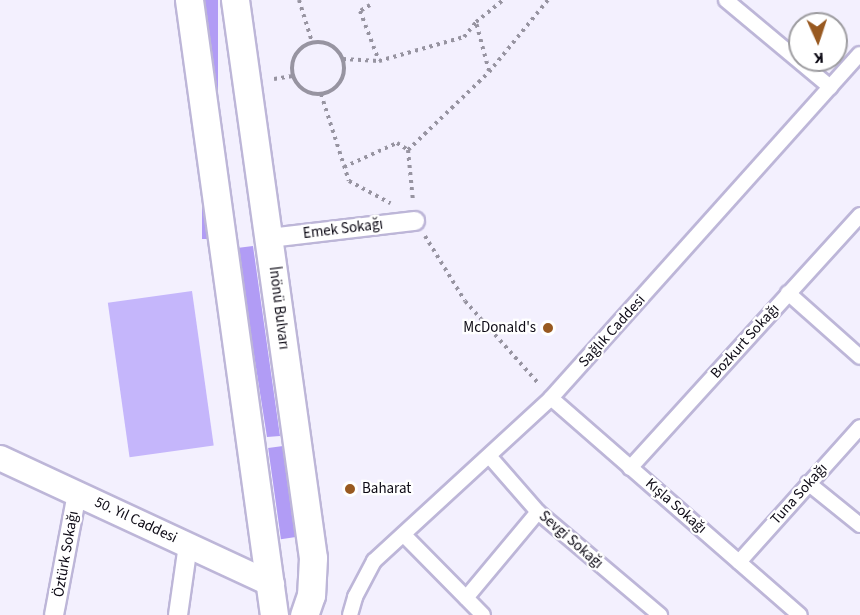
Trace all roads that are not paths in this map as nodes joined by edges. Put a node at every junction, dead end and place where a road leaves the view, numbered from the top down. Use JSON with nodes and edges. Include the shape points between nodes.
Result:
{"nodes":[{"id":1,"x":189,"y":0,"type":"edge"},
{"id":2,"x":235,"y":0,"type":"edge"},
{"id":3,"x":726,"y":0,"type":"edge"},
{"id":4,"x":860,"y":54,"type":"edge"},
{"id":5,"x":830,"y":87,"type":"junction"},
{"id":6,"x":860,"y":215,"type":"edge"},
{"id":7,"x":415,"y":221,"type":"road end"},
{"id":8,"x":270,"y":238,"type":"junction"},
{"id":9,"x":788,"y":293,"type":"junction"},
{"id":10,"x":860,"y":357,"type":"edge"},
{"id":11,"x":552,"y":398,"type":"junction"},
{"id":12,"x":860,"y":427,"type":"edge"},
{"id":13,"x":490,"y":457,"type":"junction"},
{"id":14,"x":0,"y":458,"type":"edge"},
{"id":15,"x":630,"y":468,"type":"junction"},
{"id":16,"x":808,"y":483,"type":"junction"},
{"id":17,"x":77,"y":493,"type":"junction"},
{"id":18,"x":538,"y":512,"type":"junction"},
{"id":19,"x":860,"y":525,"type":"edge"},
{"id":20,"x":405,"y":536,"type":"junction"},
{"id":21,"x":188,"y":545,"type":"junction"},
{"id":22,"x":739,"y":562,"type":"junction"},
{"id":23,"x":272,"y":584,"type":"junction"},
{"id":24,"x":466,"y":598,"type":"junction"},
{"id":25,"x":54,"y":615,"type":"edge"},
{"id":26,"x":178,"y":615,"type":"edge"},
{"id":27,"x":274,"y":615,"type":"edge"},
{"id":28,"x":304,"y":615,"type":"edge"},
{"id":29,"x":350,"y":615,"type":"edge"},
{"id":30,"x":483,"y":615,"type":"edge"},
{"id":31,"x":660,"y":615,"type":"edge"},
{"id":32,"x":800,"y":615,"type":"edge"}],
"edges":[{"from":1,"to":23,"type":"main road"},
{"from":2,"to":8,"type":"main road","name":"İnönü Bulvarı"},
{"from":3,"to":5,"type":"street"},
{"from":4,"to":5,"type":"street","name":"Sağlık Caddesi"},
{"from":5,"to":11,"type":"street","name":"Sağlık Caddesi"},
{"from":6,"to":9,"type":"street","name":"Bozkurt Sokağı"},
{"from":7,"to":8,"type":"street","name":"Emek Sokağı"},
{"from":8,"to":28,"type":"main road","name":"İnönü Bulvarı","via":[[313,558],[311,595]]},
{"from":9,"to":10,"type":"street"},
{"from":9,"to":15,"type":"street","name":"Bozkurt Sokağı"},
{"from":11,"to":13,"type":"street","name":"Sağlık Caddesi"},
{"from":11,"to":15,"type":"street","name":"Kışla Sokağı"},
{"from":12,"to":16,"type":"street","name":"Tuna Sokağı"},
{"from":13,"to":18,"type":"street","name":"Sevgi Sokağı"},
{"from":13,"to":20,"type":"street","name":"Sağlık Caddesi"},
{"from":14,"to":17,"type":"street","name":"50. Yıl Caddesi"},
{"from":15,"to":22,"type":"street","name":"Kışla Sokağı"},
{"from":16,"to":19,"type":"street"},
{"from":16,"to":22,"type":"street","name":"Tuna Sokağı"},
{"from":17,"to":21,"type":"street","name":"50. Yıl Caddesi"},
{"from":17,"to":25,"type":"street","name":"Öztürk Sokağı"},
{"from":18,"to":24,"type":"street"},
{"from":18,"to":31,"type":"street","name":"Sevgi Sokağı"},
{"from":20,"to":24,"type":"street"},
{"from":20,"to":29,"type":"street","name":"Sağlık Caddesi","via":[[374,561]]},
{"from":21,"to":23,"type":"street","name":"50. Yıl Caddesi"},
{"from":21,"to":26,"type":"street"},
{"from":22,"to":32,"type":"street","name":"Kışla Sokağı"},
{"from":23,"to":27,"type":"main road"},
{"from":24,"to":30,"type":"street"}]}
